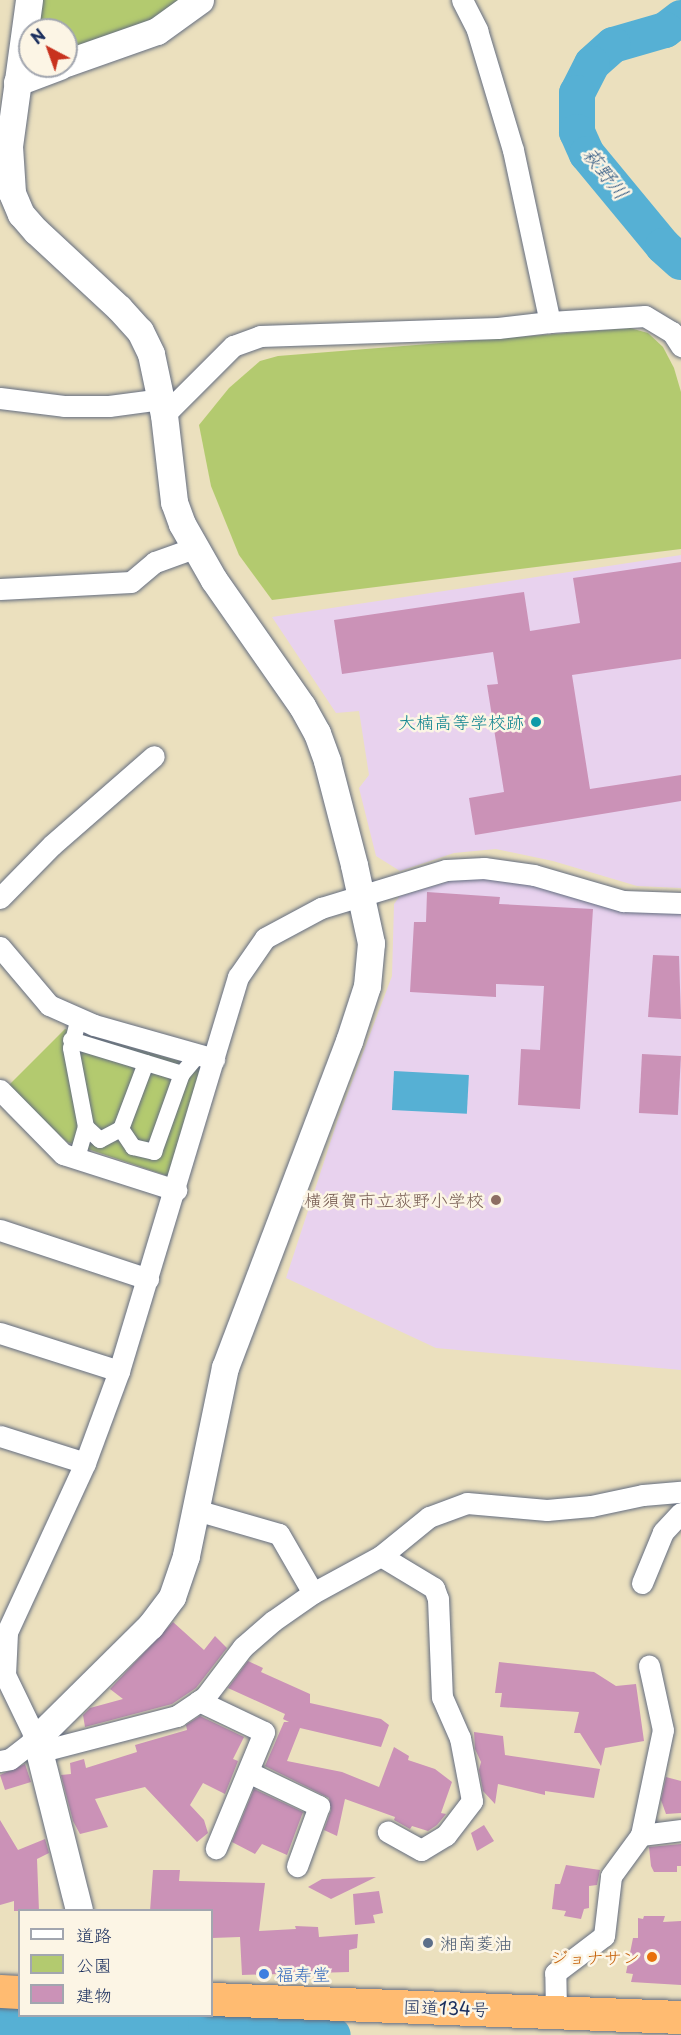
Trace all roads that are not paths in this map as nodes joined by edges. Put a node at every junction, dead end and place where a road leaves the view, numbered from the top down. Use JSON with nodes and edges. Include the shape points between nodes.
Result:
{"nodes":[{"id":1,"x":29,"y":0,"type":"edge"},
{"id":2,"x":200,"y":0,"type":"edge"},
{"id":3,"x":462,"y":0,"type":"edge"},
{"id":4,"x":78,"y":59,"type":"edge"},
{"id":5,"x":28,"y":78,"type":"edge"},
{"id":6,"x":17,"y":82,"type":"junction"},
{"id":7,"x":5,"y":135,"type":"edge"},
{"id":8,"x":550,"y":322,"type":"junction"},
{"id":9,"x":681,"y":346,"type":"edge"},
{"id":10,"x":0,"y":398,"type":"edge"},
{"id":11,"x":163,"y":407,"type":"junction"},
{"id":12,"x":194,"y":548,"type":"junction"},
{"id":13,"x":0,"y":589,"type":"edge"},
{"id":14,"x":154,"y":756,"type":"dead end"},
{"id":15,"x":0,"y":898,"type":"edge"},
{"id":16,"x":362,"y":898,"type":"junction"},
{"id":17,"x":681,"y":903,"type":"edge"},
{"id":18,"x":0,"y":947,"type":"edge"},
{"id":19,"x":79,"y":1018,"type":"junction"},
{"id":20,"x":71,"y":1040,"type":"junction"},
{"id":21,"x":206,"y":1057,"type":"junction"},
{"id":22,"x":146,"y":1063,"type":"junction"},
{"id":23,"x":182,"y":1074,"type":"junction"},
{"id":24,"x":0,"y":1090,"type":"edge"},
{"id":25,"x":86,"y":1127,"type":"junction"},
{"id":26,"x":121,"y":1130,"type":"junction"},
{"id":27,"x":76,"y":1158,"type":"junction"},
{"id":28,"x":176,"y":1190,"type":"junction"},
{"id":29,"x":0,"y":1230,"type":"edge"},
{"id":30,"x":148,"y":1279,"type":"junction"},
{"id":31,"x":0,"y":1333,"type":"edge"},
{"id":32,"x":119,"y":1371,"type":"junction"},
{"id":33,"x":0,"y":1436,"type":"edge"},
{"id":34,"x":86,"y":1463,"type":"junction"},
{"id":35,"x":681,"y":1492,"type":"edge"},
{"id":36,"x":196,"y":1510,"type":"junction"},
{"id":37,"x":681,"y":1513,"type":"edge"},
{"id":38,"x":381,"y":1556,"type":"junction"},
{"id":39,"x":642,"y":1583,"type":"dead end"},
{"id":40,"x":313,"y":1593,"type":"junction"},
{"id":41,"x":649,"y":1666,"type":"dead end"},
{"id":42,"x":199,"y":1701,"type":"junction"},
{"id":43,"x":37,"y":1746,"type":"junction"},
{"id":44,"x":0,"y":1761,"type":"edge"},
{"id":45,"x":248,"y":1772,"type":"junction"},
{"id":46,"x":681,"y":1830,"type":"edge"},
{"id":47,"x":388,"y":1832,"type":"dead end"},
{"id":48,"x":641,"y":1835,"type":"junction"},
{"id":49,"x":216,"y":1848,"type":"dead end"},
{"id":50,"x":297,"y":1866,"type":"dead end"},
{"id":51,"x":79,"y":1909,"type":"edge"},
{"id":52,"x":0,"y":1991,"type":"edge"},
{"id":53,"x":18,"y":1992,"type":"edge"},
{"id":54,"x":213,"y":1999,"type":"edge"},
{"id":55,"x":556,"y":2012,"type":"junction"},
{"id":56,"x":666,"y":2023,"type":"edge"}],
"edges":[{"from":1,"to":6,"type":"street"},
{"from":2,"to":4,"type":"street","via":[[157,31]]},
{"from":3,"to":8,"type":"street","via":[[477,30],[513,150]]},
{"from":5,"to":6,"type":"street"},
{"from":6,"to":7,"type":"street"},
{"from":7,"to":11,"type":"street","via":[[12,194],[21,214],[140,331],[151,354]]},
{"from":8,"to":9,"type":"street","via":[[645,316],[672,332]]},
{"from":8,"to":11,"type":"street","via":[[498,328],[260,336],[233,346]]},
{"from":10,"to":11,"type":"street","via":[[64,406]]},
{"from":11,"to":12,"type":"street","via":[[174,502]]},
{"from":12,"to":13,"type":"street","via":[[155,562],[131,582]]},
{"from":12,"to":16,"type":"street","via":[[317,733]]},
{"from":14,"to":15,"type":"street","via":[[52,845]]},
{"from":16,"to":17,"type":"street","via":[[394,884],[446,870],[484,868],[534,875],[623,901]]},
{"from":16,"to":21,"type":"street","via":[[321,908],[265,938],[238,977]]},
{"from":16,"to":36,"type":"street","via":[[371,943],[367,986],[225,1367]]},
{"from":18,"to":19,"type":"street","via":[[49,1005]]},
{"from":19,"to":20,"type":"street"},
{"from":19,"to":21,"type":"street"},
{"from":20,"to":22,"type":"street"},
{"from":20,"to":25,"type":"street"},
{"from":21,"to":23,"type":"street"},
{"from":21,"to":28,"type":"street"},
{"from":22,"to":23,"type":"street"},
{"from":22,"to":26,"type":"street"},
{"from":23,"to":26,"type":"street","via":[[154,1152],[133,1147]]},
{"from":24,"to":27,"type":"street","via":[[63,1154]]},
{"from":25,"to":26,"type":"street","via":[[100,1140]]},
{"from":25,"to":27,"type":"street"},
{"from":27,"to":28,"type":"street"},
{"from":28,"to":30,"type":"street"},
{"from":29,"to":30,"type":"street"},
{"from":30,"to":32,"type":"street"},
{"from":31,"to":32,"type":"street"},
{"from":32,"to":34,"type":"street"},
{"from":33,"to":34,"type":"street"},
{"from":34,"to":43,"type":"street","via":[[7,1632],[5,1675],[20,1700]]},
{"from":35,"to":38,"type":"street","via":[[547,1510],[467,1503],[429,1517]]},
{"from":36,"to":40,"type":"street","via":[[279,1534]]},
{"from":36,"to":43,"type":"street","via":[[172,1597],[150,1626]]},
{"from":37,"to":39,"type":"street","via":[[663,1532]]},
{"from":38,"to":40,"type":"street"},
{"from":38,"to":47,"type":"street","via":[[434,1588],[438,1599],[442,1697],[460,1738],[471,1801],[446,1835],[421,1850]]},
{"from":40,"to":42,"type":"street","via":[[243,1647]]},
{"from":41,"to":48,"type":"street","via":[[663,1730]]},
{"from":42,"to":43,"type":"street","via":[[177,1716]]},
{"from":42,"to":45,"type":"street","via":[[264,1732]]},
{"from":43,"to":44,"type":"street"},
{"from":43,"to":51,"type":"street"},
{"from":45,"to":49,"type":"street"},
{"from":45,"to":50,"type":"street","via":[[319,1806]]},
{"from":46,"to":48,"type":"street"},
{"from":48,"to":55,"type":"street","via":[[611,1876],[604,1936],[555,1973]]},
{"from":52,"to":53,"type":"highway"},
{"from":54,"to":55,"type":"highway","name":"国道134号"},
{"from":55,"to":56,"type":"highway","name":"国道134号"}]}
